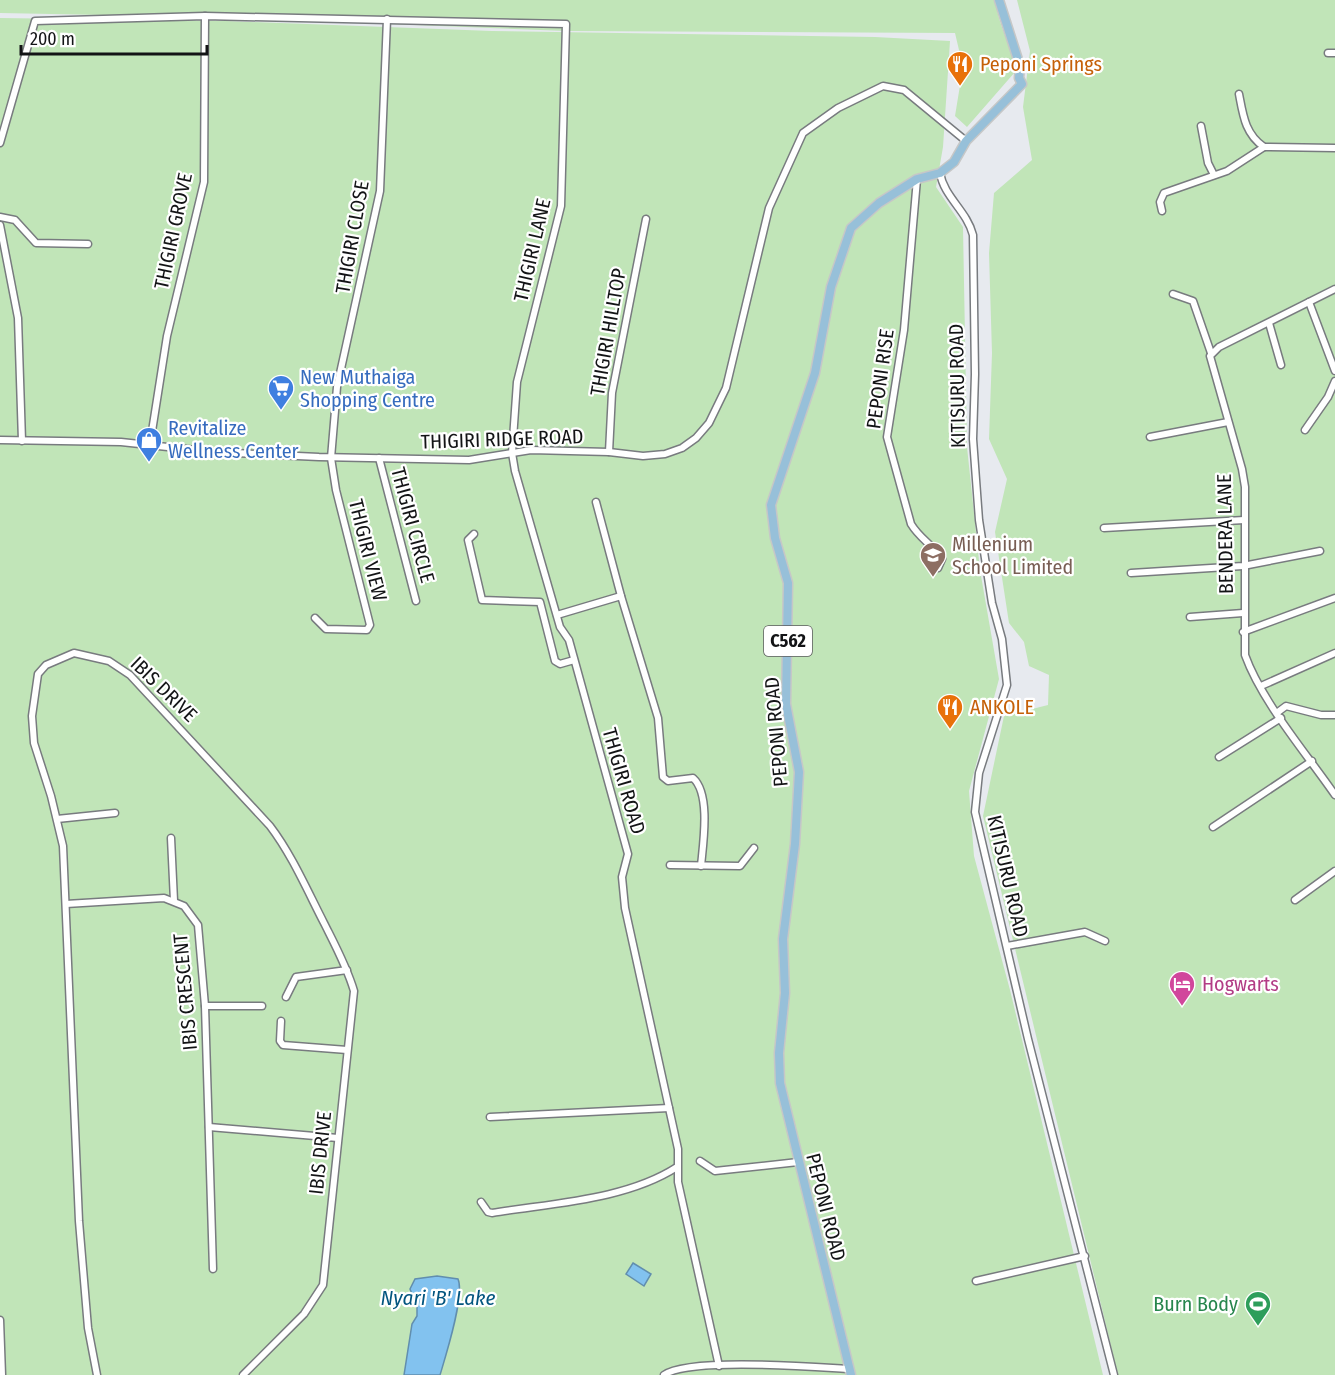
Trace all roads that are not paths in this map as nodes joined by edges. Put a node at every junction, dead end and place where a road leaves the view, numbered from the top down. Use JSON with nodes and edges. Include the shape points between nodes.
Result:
{"nodes":[{"id":1,"x":999,"y":0,"type":"edge"},
{"id":2,"x":205,"y":16,"type":"junction"},
{"id":3,"x":387,"y":19,"type":"junction"},
{"id":4,"x":1239,"y":94,"type":"dead end"},
{"id":5,"x":1201,"y":126,"type":"dead end"},
{"id":6,"x":966,"y":141,"type":"junction"},
{"id":7,"x":0,"y":143,"type":"edge"},
{"id":8,"x":1264,"y":147,"type":"junction"},
{"id":9,"x":1335,"y":148,"type":"edge"},
{"id":10,"x":940,"y":173,"type":"junction"},
{"id":11,"x":1214,"y":175,"type":"junction"},
{"id":12,"x":917,"y":179,"type":"junction"},
{"id":13,"x":1162,"y":211,"type":"dead end"},
{"id":14,"x":0,"y":217,"type":"edge"},
{"id":15,"x":646,"y":219,"type":"dead end"},
{"id":16,"x":0,"y":225,"type":"edge"},
{"id":17,"x":88,"y":244,"type":"dead end"},
{"id":18,"x":1335,"y":289,"type":"edge"},
{"id":19,"x":1173,"y":294,"type":"dead end"},
{"id":20,"x":1309,"y":302,"type":"junction"},
{"id":21,"x":1269,"y":323,"type":"junction"},
{"id":22,"x":1211,"y":353,"type":"junction"},
{"id":23,"x":1281,"y":365,"type":"dead end"},
{"id":24,"x":1335,"y":371,"type":"edge"},
{"id":25,"x":1335,"y":381,"type":"edge"},
{"id":26,"x":1228,"y":422,"type":"junction"},
{"id":27,"x":1305,"y":430,"type":"dead end"},
{"id":28,"x":1150,"y":437,"type":"dead end"},
{"id":29,"x":0,"y":441,"type":"edge"},
{"id":30,"x":21,"y":441,"type":"junction"},
{"id":31,"x":150,"y":444,"type":"junction"},
{"id":32,"x":609,"y":452,"type":"junction"},
{"id":33,"x":512,"y":453,"type":"junction"},
{"id":34,"x":331,"y":458,"type":"junction"},
{"id":35,"x":379,"y":458,"type":"junction"},
{"id":36,"x":596,"y":502,"type":"dead end"},
{"id":37,"x":1244,"y":520,"type":"junction"},
{"id":38,"x":1104,"y":528,"type":"dead end"},
{"id":39,"x":474,"y":534,"type":"dead end"},
{"id":40,"x":1320,"y":551,"type":"dead end"},
{"id":41,"x":1243,"y":566,"type":"junction"},
{"id":42,"x":938,"y":568,"type":"dead end"},
{"id":43,"x":1131,"y":573,"type":"dead end"},
{"id":44,"x":621,"y":596,"type":"junction"},
{"id":45,"x":1335,"y":598,"type":"edge"},
{"id":46,"x":416,"y":601,"type":"dead end"},
{"id":47,"x":1243,"y":613,"type":"junction"},
{"id":48,"x":557,"y":615,"type":"junction"},
{"id":49,"x":1190,"y":617,"type":"dead end"},
{"id":50,"x":315,"y":618,"type":"dead end"},
{"id":51,"x":1244,"y":632,"type":"junction"},
{"id":52,"x":1335,"y":653,"type":"edge"},
{"id":53,"x":574,"y":660,"type":"junction"},
{"id":54,"x":1261,"y":686,"type":"junction"},
{"id":55,"x":1279,"y":715,"type":"junction"},
{"id":56,"x":1335,"y":715,"type":"edge"},
{"id":57,"x":1219,"y":757,"type":"dead end"},
{"id":58,"x":1311,"y":761,"type":"junction"},
{"id":59,"x":1335,"y":795,"type":"edge"},
{"id":60,"x":115,"y":813,"type":"dead end"},
{"id":61,"x":57,"y":819,"type":"junction"},
{"id":62,"x":1213,"y":827,"type":"dead end"},
{"id":63,"x":171,"y":838,"type":"dead end"},
{"id":64,"x":754,"y":848,"type":"dead end"},
{"id":65,"x":670,"y":865,"type":"dead end"},
{"id":66,"x":701,"y":866,"type":"junction"},
{"id":67,"x":1335,"y":871,"type":"edge"},
{"id":68,"x":1294,"y":900,"type":"dead end"},
{"id":69,"x":174,"y":901,"type":"junction"},
{"id":70,"x":66,"y":904,"type":"junction"},
{"id":71,"x":1105,"y":941,"type":"dead end"},
{"id":72,"x":1007,"y":946,"type":"junction"},
{"id":73,"x":347,"y":970,"type":"junction"},
{"id":74,"x":286,"y":997,"type":"dead end"},
{"id":75,"x":205,"y":1006,"type":"junction"},
{"id":76,"x":262,"y":1006,"type":"dead end"},
{"id":77,"x":281,"y":1021,"type":"dead end"},
{"id":78,"x":347,"y":1050,"type":"junction"},
{"id":79,"x":669,"y":1108,"type":"junction"},
{"id":80,"x":490,"y":1117,"type":"dead end"},
{"id":81,"x":209,"y":1127,"type":"junction"},
{"id":82,"x":338,"y":1137,"type":"junction"},
{"id":83,"x":700,"y":1161,"type":"dead end"},
{"id":84,"x":798,"y":1162,"type":"junction"},
{"id":85,"x":677,"y":1167,"type":"junction"},
{"id":86,"x":481,"y":1202,"type":"dead end"},
{"id":87,"x":1085,"y":1256,"type":"junction"},
{"id":88,"x":213,"y":1269,"type":"dead end"},
{"id":89,"x":976,"y":1281,"type":"dead end"},
{"id":90,"x":0,"y":1320,"type":"edge"},
{"id":91,"x":704,"y":1366,"type":"junction"},
{"id":92,"x":719,"y":1366,"type":"junction"},
{"id":93,"x":850,"y":1372,"type":"edge"},
{"id":94,"x":2,"y":1375,"type":"edge"},
{"id":95,"x":97,"y":1375,"type":"edge"},
{"id":96,"x":243,"y":1375,"type":"edge"},
{"id":97,"x":664,"y":1375,"type":"edge"},
{"id":98,"x":704,"y":1375,"type":"edge"},
{"id":99,"x":1114,"y":1375,"type":"edge"}],
"edges":[{"from":1,"to":6,"type":"main road","via":[[1022,84]]},
{"from":2,"to":3,"type":"street"},
{"from":2,"to":7,"type":"street","via":[[35,21]]},
{"from":2,"to":31,"type":"street","name":"THIGIRI GROVE","via":[[204,182],[167,336]]},
{"from":3,"to":33,"type":"street","name":"THIGIRI LANE","via":[[566,24],[561,206],[517,382]]},
{"from":3,"to":34,"type":"street","name":"THIGIRI CLOSE","via":[[380,190],[337,387]]},
{"from":4,"to":8,"type":"street","via":[[1245,123],[1252,137]]},
{"from":5,"to":11,"type":"street"},
{"from":6,"to":10,"type":"main road","via":[[957,159]]},
{"from":6,"to":32,"type":"street","name":"THIGIRI RIDGE ROAD","via":[[904,90],[883,86],[838,108],[803,132],[769,208],[726,388],[709,423],[682,448],[665,454]]},
{"from":8,"to":9,"type":"street"},
{"from":8,"to":11,"type":"street","via":[[1250,159]]},
{"from":10,"to":12,"type":"main road","name":"PEPONI ROAD","number":"C562"},
{"from":10,"to":72,"type":"street","name":"KITISURU ROAD","via":[[974,234],[973,439],[979,520],[1007,685],[980,773],[975,812]]},
{"from":11,"to":13,"type":"street","via":[[1164,193]]},
{"from":12,"to":42,"type":"street","name":"PEPONI RISE","via":[[904,330],[887,437],[911,524],[942,559]]},
{"from":12,"to":84,"type":"main road","name":"PEPONI ROAD","number":"C562","via":[[856,221],[847,236],[831,287],[815,373],[771,505],[774,538],[788,583],[786,704],[799,772],[783,939],[785,993],[779,1068]]},
{"from":14,"to":17,"type":"street","via":[[15,220],[39,243]]},
{"from":15,"to":32,"type":"street","name":"THIGIRI HILLTOP","via":[[612,393]]},
{"from":16,"to":30,"type":"street","via":[[18,318]]},
{"from":18,"to":20,"type":"street"},
{"from":19,"to":22,"type":"street","name":"BENDERA LANE","via":[[1193,301]]},
{"from":20,"to":21,"type":"street"},
{"from":20,"to":24,"type":"street"},
{"from":21,"to":22,"type":"street"},
{"from":21,"to":23,"type":"street"},
{"from":22,"to":26,"type":"street","name":"BENDERA LANE"},
{"from":25,"to":27,"type":"street"},
{"from":26,"to":28,"type":"street"},
{"from":26,"to":37,"type":"street","name":"BENDERA LANE","via":[[1242,469]]},
{"from":29,"to":30,"type":"street","name":"THIGIRI RIDGE ROAD"},
{"from":30,"to":31,"type":"street","name":"THIGIRI RIDGE ROAD"},
{"from":31,"to":34,"type":"street","name":"THIGIRI RIDGE ROAD","via":[[226,453]]},
{"from":32,"to":33,"type":"street","name":"THIGIRI RIDGE ROAD"},
{"from":33,"to":35,"type":"street","name":"THIGIRI RIDGE ROAD","via":[[469,460]]},
{"from":33,"to":48,"type":"street","name":"THIGIRI ROAD"},
{"from":34,"to":35,"type":"street","name":"THIGIRI RIDGE ROAD"},
{"from":34,"to":50,"type":"street","name":"THIGIRI VIEW","via":[[370,625],[366,630],[326,629]]},
{"from":35,"to":46,"type":"street","name":"THIGIRI CIRCLE"},
{"from":36,"to":44,"type":"street"},
{"from":37,"to":38,"type":"street"},
{"from":37,"to":41,"type":"street","name":"BENDERA LANE"},
{"from":39,"to":53,"type":"street","via":[[468,540],[482,600],[540,602],[555,661],[560,664]]},
{"from":40,"to":41,"type":"street"},
{"from":41,"to":43,"type":"street"},
{"from":41,"to":47,"type":"street","name":"BENDERA LANE"},
{"from":44,"to":48,"type":"street"},
{"from":44,"to":66,"type":"street","via":[[658,718],[663,777],[668,781],[693,778],[700,786],[704,822]]},
{"from":45,"to":51,"type":"street"},
{"from":47,"to":49,"type":"street"},
{"from":47,"to":51,"type":"street","name":"BENDERA LANE"},
{"from":48,"to":53,"type":"street","name":"THIGIRI ROAD"},
{"from":51,"to":54,"type":"street","name":"BENDERA LANE","via":[[1245,655]]},
{"from":52,"to":54,"type":"street"},
{"from":53,"to":79,"type":"street","name":"THIGIRI ROAD","via":[[628,854],[622,877],[626,908]]},
{"from":54,"to":55,"type":"street","name":"BENDERA LANE"},
{"from":55,"to":56,"type":"street","via":[[1286,706]]},
{"from":55,"to":57,"type":"street"},
{"from":55,"to":58,"type":"street","name":"BENDERA LANE"},
{"from":58,"to":59,"type":"street","name":"BENDERA LANE"},
{"from":58,"to":62,"type":"street"},
{"from":60,"to":61,"type":"street"},
{"from":61,"to":70,"type":"street","name":"IBIS DRIVE","via":[[63,846]]},
{"from":61,"to":73,"type":"street","name":"IBIS DRIVE","via":[[32,729],[36,684],[46,665],[81,652],[109,661],[130,675],[270,826]]},
{"from":63,"to":69,"type":"street"},
{"from":64,"to":66,"type":"street","via":[[740,866]]},
{"from":65,"to":66,"type":"street"},
{"from":67,"to":68,"type":"street"},
{"from":69,"to":70,"type":"street","via":[[164,898]]},
{"from":69,"to":75,"type":"street","name":"IBIS CRESCENT","via":[[184,906],[198,925]]},
{"from":70,"to":95,"type":"street","name":"IBIS DRIVE","via":[[79,1221]]},
{"from":71,"to":72,"type":"street","via":[[1085,932]]},
{"from":72,"to":87,"type":"street","name":"KITISURU ROAD"},
{"from":73,"to":74,"type":"street","via":[[296,977]]},
{"from":73,"to":78,"type":"street","name":"IBIS DRIVE","via":[[354,998]]},
{"from":75,"to":76,"type":"street"},
{"from":75,"to":81,"type":"street","name":"IBIS CRESCENT"},
{"from":77,"to":78,"type":"street","via":[[283,1045]]},
{"from":78,"to":82,"type":"street","name":"IBIS DRIVE"},
{"from":79,"to":80,"type":"street"},
{"from":79,"to":85,"type":"street","name":"THIGIRI ROAD","via":[[678,1149]]},
{"from":81,"to":82,"type":"street"},
{"from":81,"to":88,"type":"street","name":"IBIS CRESCENT"},
{"from":82,"to":96,"type":"street","name":"IBIS DRIVE","via":[[320,1292],[304,1314]]},
{"from":83,"to":84,"type":"street","via":[[715,1171]]},
{"from":84,"to":93,"type":"main road","name":"PEPONI ROAD","number":"C562"},
{"from":85,"to":86,"type":"street","via":[[661,1178],[628,1190],[492,1213]]},
{"from":85,"to":92,"type":"street","name":"THIGIRI ROAD"},
{"from":87,"to":89,"type":"street"},
{"from":87,"to":99,"type":"street","name":"KITISURU ROAD"},
{"from":90,"to":94,"type":"street"},
{"from":91,"to":92,"type":"street"},
{"from":91,"to":97,"type":"street","via":[[676,1368]]},
{"from":91,"to":98,"type":"street"},
{"from":92,"to":93,"type":"street"}]}
